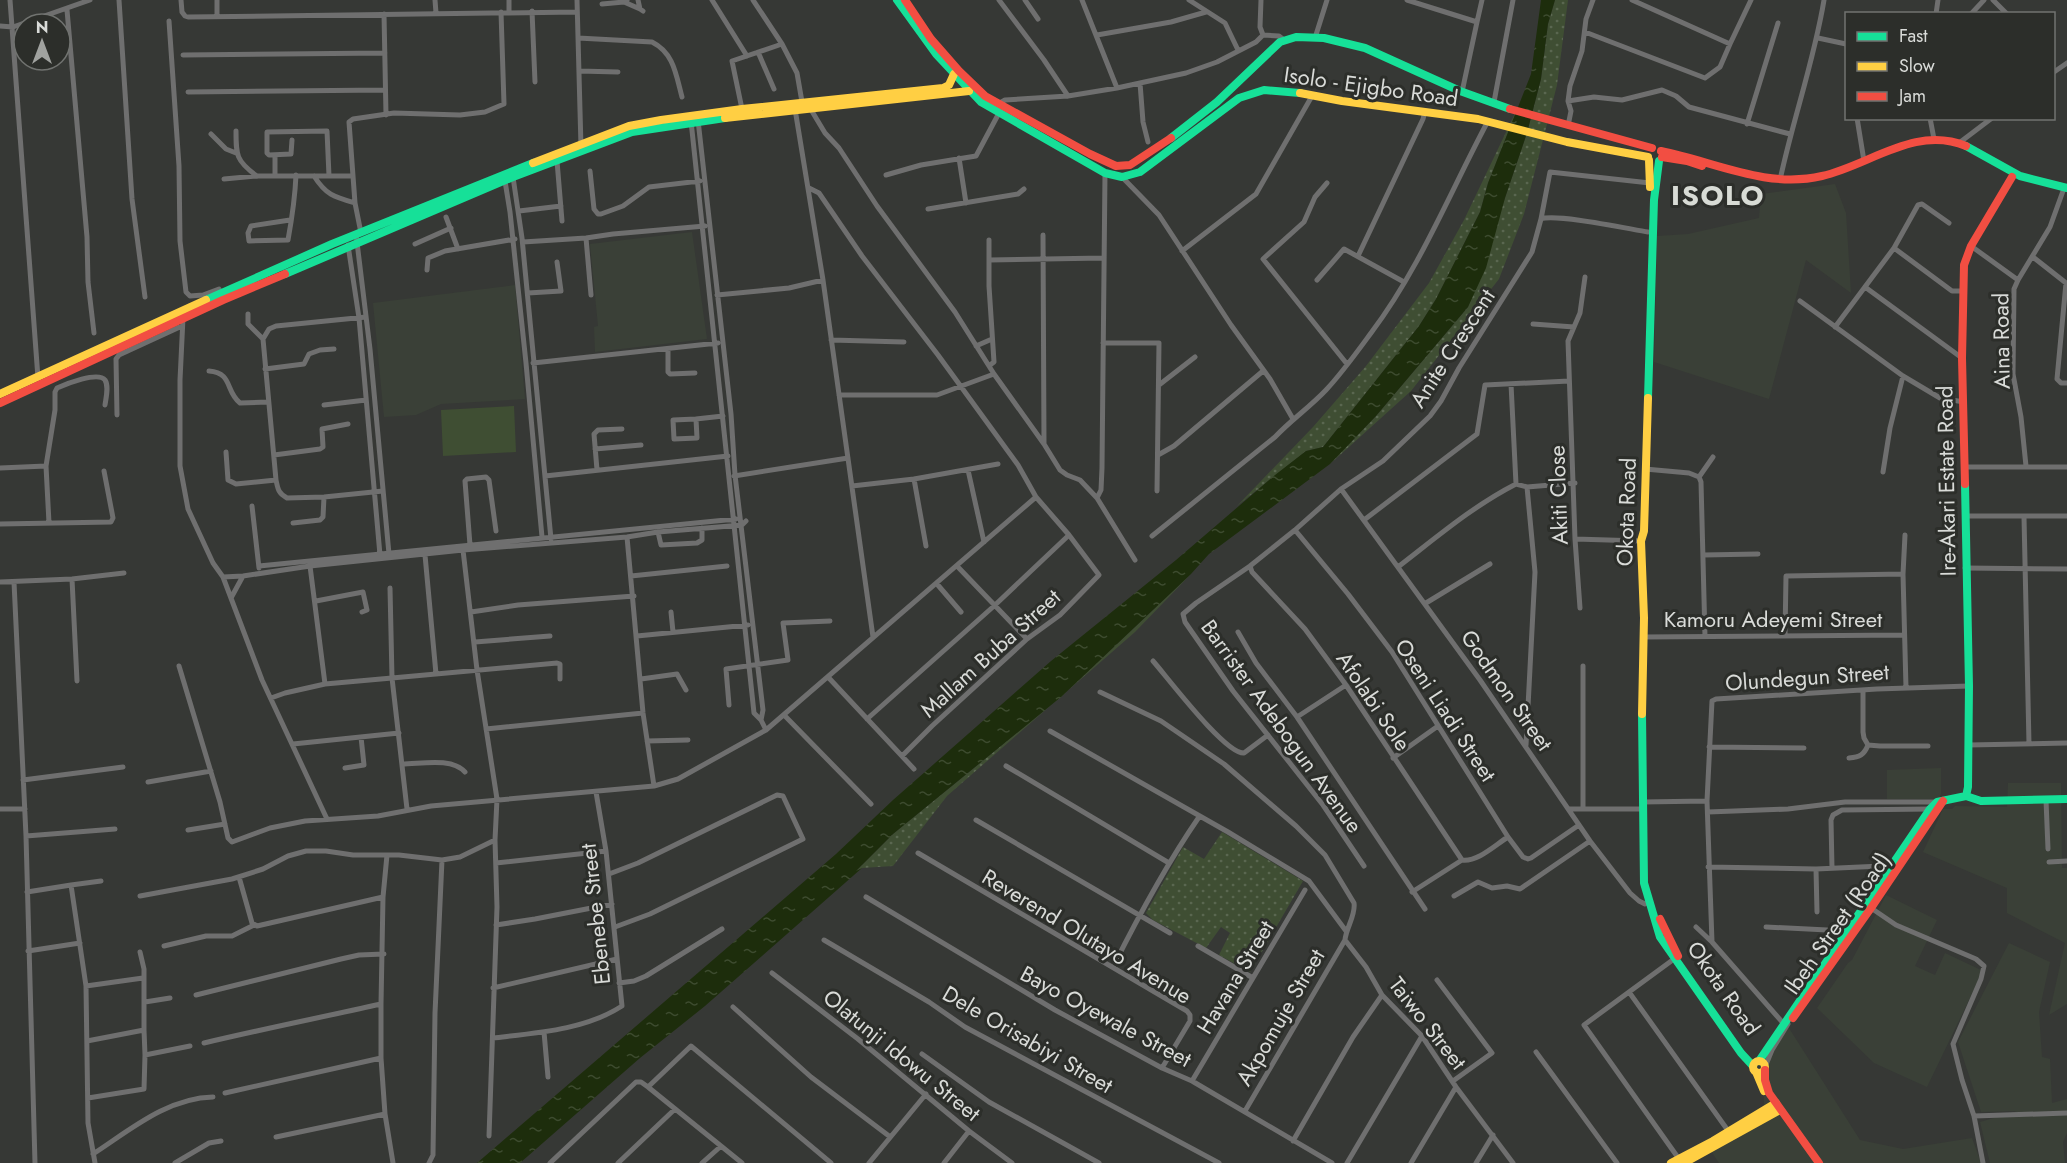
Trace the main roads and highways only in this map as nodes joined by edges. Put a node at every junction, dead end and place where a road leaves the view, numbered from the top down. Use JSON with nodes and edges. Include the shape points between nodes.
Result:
{"nodes":[{"id":1,"x":897,"y":0,"type":"edge"},
{"id":2,"x":905,"y":0,"type":"edge"},
{"id":3,"x":954,"y":75,"type":"junction"},
{"id":4,"x":1233,"y":88,"type":"junction"},
{"id":5,"x":969,"y":91,"type":"junction"},
{"id":6,"x":1239,"y":98,"type":"junction"},
{"id":7,"x":694,"y":119,"type":"junction"},
{"id":8,"x":582,"y":148,"type":"junction"},
{"id":9,"x":1658,"y":154,"type":"junction"},
{"id":10,"x":1649,"y":158,"type":"junction"},
{"id":11,"x":2012,"y":177,"type":"junction"},
{"id":12,"x":2066,"y":189,"type":"edge"},
{"id":13,"x":0,"y":394,"type":"edge"},
{"id":14,"x":0,"y":403,"type":"edge"},
{"id":15,"x":1641,"y":541,"type":"junction"},
{"id":16,"x":1966,"y":796,"type":"junction"},
{"id":17,"x":2067,"y":800,"type":"edge"},
{"id":18,"x":1938,"y":804,"type":"junction"},
{"id":19,"x":1644,"y":864,"type":"junction"},
{"id":20,"x":1786,"y":1024,"type":"junction"},
{"id":21,"x":1759,"y":1066,"type":"junction"},
{"id":22,"x":1776,"y":1108,"type":"junction"},
{"id":23,"x":1683,"y":1161,"type":"edge"},
{"id":24,"x":1671,"y":1163,"type":"edge"},
{"id":25,"x":1814,"y":1163,"type":"edge"},
{"id":26,"x":1820,"y":1163,"type":"edge"}],
"edges":[{"from":1,"to":3,"type":"main road"},
{"from":2,"to":4,"type":"main road","name":"Isolo - Ejigbo Road","via":[[958,71],[996,104],[1109,164],[1123,167],[1137,162]]},
{"from":3,"to":5,"type":"main road"},
{"from":3,"to":7,"type":"main road","via":[[949,86],[943,88],[742,109]]},
{"from":4,"to":6,"type":"main road"},
{"from":4,"to":9,"type":"main road","name":"Isolo - Ejigbo Road","via":[[1284,40],[1293,36],[1315,38],[1378,52],[1462,92]]},
{"from":5,"to":6,"type":"main road","name":"Isolo - Ejigbo Road","via":[[984,105],[1105,172],[1122,177],[1140,172]]},
{"from":5,"to":7,"type":"main road"},
{"from":6,"to":10,"type":"main road","name":"Isolo - Ejigbo Road","via":[[1255,91],[1287,91],[1425,111]]},
{"from":7,"to":8,"type":"main road","via":[[629,126]]},
{"from":8,"to":13,"type":"main road","via":[[511,171],[347,238]]},
{"from":8,"to":14,"type":"main road"},
{"from":9,"to":10,"type":"main road","via":[[1649,151]]},
{"from":9,"to":11,"type":"main road","via":[[1765,184],[1797,184],[1835,178],[1906,149],[1936,143],[1958,148]]},
{"from":9,"to":12,"type":"main road","via":[[1689,156],[1745,176],[1780,180],[1816,178],[1918,141],[1934,139],[1959,143],[2014,173]]},
{"from":9,"to":15,"type":"main road","name":"Okota Road"},
{"from":10,"to":15,"type":"main road"},
{"from":11,"to":12,"type":"main road"},
{"from":11,"to":16,"type":"main road","name":"Ire-Akari Estate Road","via":[[1964,265],[1962,358],[1969,686]]},
{"from":15,"to":19,"type":"main road","name":"Okota Road"},
{"from":16,"to":17,"type":"main road","via":[[1981,801]]},
{"from":16,"to":18,"type":"main road"},
{"from":18,"to":20,"type":"main road","name":"Ibeh Street (Road)"},
{"from":18,"to":20,"type":"main road","name":"Ibeh Street (Road)","via":[[1871,908]]},
{"from":19,"to":21,"type":"main road","name":"Okota Road","via":[[1650,894],[1679,958],[1739,1045]]},
{"from":19,"to":21,"type":"main road","name":"Okota Road","via":[[1644,883],[1660,937],[1741,1053]]},
{"from":20,"to":21,"type":"main road","name":"Ibeh Street (Road)"},
{"from":21,"to":22,"type":"main road","name":"Okota Road"},
{"from":22,"to":23,"type":"main road"},
{"from":22,"to":23,"type":"main road","via":[[1724,1143]]},
{"from":22,"to":25,"type":"main road","name":"Okota Road"},
{"from":22,"to":26,"type":"main road","name":"Okota Road"},
{"from":23,"to":24,"type":"main road"}]}
